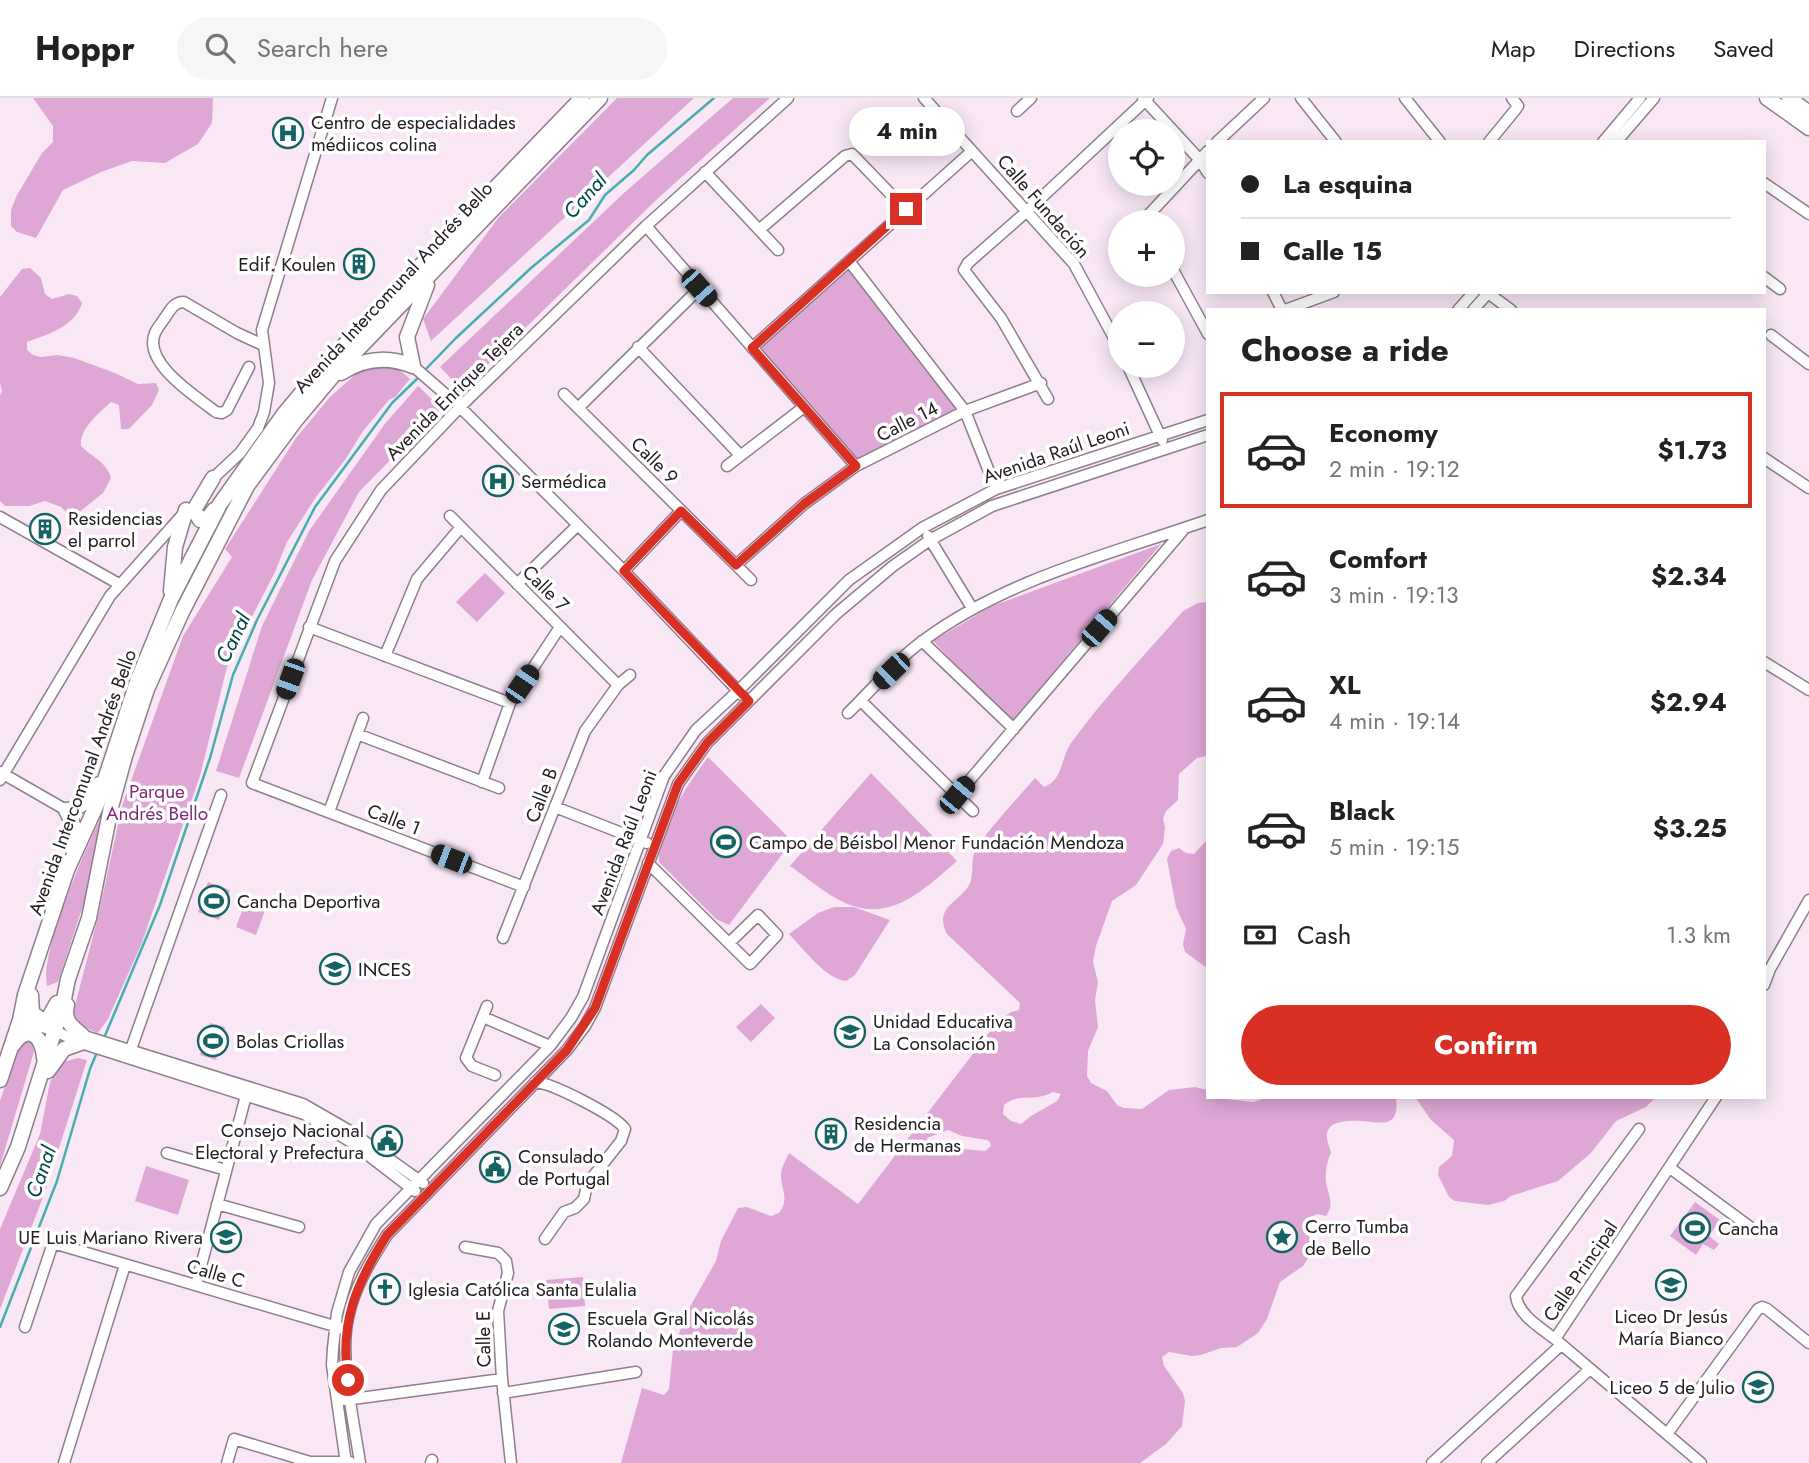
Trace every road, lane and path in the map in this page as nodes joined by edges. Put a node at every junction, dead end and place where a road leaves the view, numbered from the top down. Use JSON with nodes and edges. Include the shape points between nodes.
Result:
{"nodes":[{"id":1,"x":332,"y":98,"type":"edge"},
{"id":2,"x":582,"y":98,"type":"edge"},
{"id":3,"x":600,"y":98,"type":"edge"},
{"id":4,"x":788,"y":98,"type":"edge"},
{"id":5,"x":924,"y":98,"type":"edge"},
{"id":6,"x":1031,"y":98,"type":"edge"},
{"id":7,"x":1264,"y":98,"type":"edge"},
{"id":8,"x":1301,"y":98,"type":"edge"},
{"id":9,"x":1405,"y":98,"type":"edge"},
{"id":10,"x":1640,"y":98,"type":"edge"},
{"id":11,"x":1654,"y":98,"type":"edge"},
{"id":12,"x":1767,"y":98,"type":"edge"},
{"id":13,"x":1789,"y":98,"type":"edge"},
{"id":14,"x":1145,"y":99,"type":"edge"},
{"id":15,"x":1514,"y":100,"type":"edge"},
{"id":16,"x":1017,"y":111,"type":"dead end"},
{"id":17,"x":1809,"y":113,"type":"edge"},
{"id":18,"x":1809,"y":128,"type":"edge"},
{"id":19,"x":1219,"y":140,"type":"edge"},
{"id":20,"x":1334,"y":140,"type":"edge"},
{"id":21,"x":1438,"y":140,"type":"edge"},
{"id":22,"x":1491,"y":140,"type":"edge"},
{"id":23,"x":1605,"y":140,"type":"edge"},
{"id":24,"x":1618,"y":140,"type":"edge"},
{"id":25,"x":972,"y":151,"type":"junction"},
{"id":26,"x":1203,"y":155,"type":"edge"},
{"id":27,"x":705,"y":172,"type":"junction"},
{"id":28,"x":1766,"y":184,"type":"edge"},
{"id":29,"x":906,"y":209,"type":"junction"},
{"id":30,"x":1156,"y":210,"type":"edge"},
{"id":31,"x":1026,"y":212,"type":"junction"},
{"id":32,"x":1809,"y":214,"type":"edge"},
{"id":33,"x":646,"y":226,"type":"junction"},
{"id":34,"x":759,"y":230,"type":"junction"},
{"id":35,"x":778,"y":250,"type":"dead end"},
{"id":36,"x":849,"y":261,"type":"junction"},
{"id":37,"x":433,"y":272,"type":"junction"},
{"id":38,"x":1766,"y":278,"type":"edge"},
{"id":39,"x":1182,"y":287,"type":"edge"},
{"id":40,"x":699,"y":288,"type":"junction"},
{"id":41,"x":1780,"y":289,"type":"dead end"},
{"id":42,"x":1328,"y":294,"type":"edge"},
{"id":43,"x":1472,"y":294,"type":"edge"},
{"id":44,"x":1488,"y":294,"type":"edge"},
{"id":45,"x":1490,"y":294,"type":"edge"},
{"id":46,"x":1290,"y":308,"type":"edge"},
{"id":47,"x":1460,"y":308,"type":"edge"},
{"id":48,"x":1476,"y":308,"type":"edge"},
{"id":49,"x":1508,"y":308,"type":"edge"},
{"id":50,"x":1108,"y":327,"type":"edge"},
{"id":51,"x":1206,"y":331,"type":"edge"},
{"id":52,"x":1771,"y":335,"type":"dead end"},
{"id":53,"x":263,"y":345,"type":"junction"},
{"id":54,"x":638,"y":347,"type":"junction"},
{"id":55,"x":752,"y":348,"type":"junction"},
{"id":56,"x":1809,"y":364,"type":"edge"},
{"id":57,"x":414,"y":366,"type":"junction"},
{"id":58,"x":249,"y":367,"type":"dead end"},
{"id":59,"x":1134,"y":378,"type":"edge"},
{"id":60,"x":1041,"y":383,"type":"junction"},
{"id":61,"x":323,"y":387,"type":"junction"},
{"id":62,"x":564,"y":394,"type":"dead end"},
{"id":63,"x":1048,"y":399,"type":"dead end"},
{"id":64,"x":460,"y":407,"type":"junction"},
{"id":65,"x":804,"y":407,"type":"junction"},
{"id":66,"x":578,"y":408,"type":"junction"},
{"id":67,"x":965,"y":411,"type":"junction"},
{"id":68,"x":1206,"y":422,"type":"edge"},
{"id":69,"x":1160,"y":435,"type":"junction"},
{"id":70,"x":1206,"y":436,"type":"edge"},
{"id":71,"x":1166,"y":449,"type":"junction"},
{"id":72,"x":740,"y":455,"type":"junction"},
{"id":73,"x":1766,"y":459,"type":"edge"},
{"id":74,"x":727,"y":466,"type":"dead end"},
{"id":75,"x":856,"y":466,"type":"junction"},
{"id":76,"x":213,"y":478,"type":"junction"},
{"id":77,"x":1809,"y":488,"type":"edge"},
{"id":78,"x":996,"y":489,"type":"junction"},
{"id":79,"x":220,"y":504,"type":"junction"},
{"id":80,"x":186,"y":510,"type":"junction"},
{"id":81,"x":681,"y":511,"type":"junction"},
{"id":82,"x":450,"y":516,"type":"dead end"},
{"id":83,"x":0,"y":517,"type":"edge"},
{"id":84,"x":1206,"y":521,"type":"edge"},
{"id":85,"x":578,"y":525,"type":"junction"},
{"id":86,"x":461,"y":527,"type":"junction"},
{"id":87,"x":922,"y":528,"type":"junction"},
{"id":88,"x":1185,"y":528,"type":"junction"},
{"id":89,"x":930,"y":540,"type":"junction"},
{"id":90,"x":736,"y":565,"type":"junction"},
{"id":91,"x":624,"y":571,"type":"junction"},
{"id":92,"x":751,"y":580,"type":"dead end"},
{"id":93,"x":119,"y":584,"type":"junction"},
{"id":94,"x":517,"y":584,"type":"junction"},
{"id":95,"x":171,"y":599,"type":"junction"},
{"id":96,"x":972,"y":608,"type":"junction"},
{"id":97,"x":309,"y":627,"type":"junction"},
{"id":98,"x":560,"y":627,"type":"junction"},
{"id":99,"x":922,"y":641,"type":"junction"},
{"id":100,"x":385,"y":656,"type":"junction"},
{"id":101,"x":1766,"y":663,"type":"edge"},
{"id":102,"x":630,"y":675,"type":"dead end"},
{"id":103,"x":618,"y":685,"type":"junction"},
{"id":104,"x":1808,"y":686,"type":"edge"},
{"id":105,"x":738,"y":691,"type":"junction"},
{"id":106,"x":749,"y":701,"type":"junction"},
{"id":107,"x":861,"y":701,"type":"junction"},
{"id":108,"x":509,"y":703,"type":"junction"},
{"id":109,"x":848,"y":713,"type":"dead end"},
{"id":110,"x":363,"y":718,"type":"dead end"},
{"id":111,"x":1014,"y":729,"type":"junction"},
{"id":112,"x":357,"y":734,"type":"junction"},
{"id":113,"x":107,"y":771,"type":"junction"},
{"id":114,"x":1,"y":776,"type":"edge"},
{"id":115,"x":482,"y":782,"type":"junction"},
{"id":116,"x":252,"y":783,"type":"joint"},
{"id":117,"x":499,"y":788,"type":"dead end"},
{"id":118,"x":221,"y":795,"type":"dead end"},
{"id":119,"x":957,"y":795,"type":"junction"},
{"id":120,"x":555,"y":807,"type":"junction"},
{"id":121,"x":66,"y":810,"type":"junction"},
{"id":122,"x":973,"y":811,"type":"dead end"},
{"id":123,"x":328,"y":812,"type":"junction"},
{"id":124,"x":640,"y":840,"type":"junction"},
{"id":125,"x":654,"y":845,"type":"junction"},
{"id":126,"x":72,"y":858,"type":"junction"},
{"id":127,"x":648,"y":863,"type":"junction"},
{"id":128,"x":524,"y":887,"type":"junction"},
{"id":129,"x":1809,"y":900,"type":"edge"},
{"id":130,"x":503,"y":938,"type":"dead end"},
{"id":131,"x":729,"y":943,"type":"junction"},
{"id":132,"x":36,"y":965,"type":"junction"},
{"id":133,"x":68,"y":979,"type":"junction"},
{"id":134,"x":1766,"y":980,"type":"edge"},
{"id":135,"x":583,"y":997,"type":"junction"},
{"id":136,"x":597,"y":1003,"type":"junction"},
{"id":137,"x":20,"y":1020,"type":"junction"},
{"id":138,"x":55,"y":1031,"type":"junction"},
{"id":139,"x":87,"y":1040,"type":"junction"},
{"id":140,"x":550,"y":1046,"type":"junction"},
{"id":141,"x":10,"y":1050,"type":"junction"},
{"id":142,"x":123,"y":1050,"type":"junction"},
{"id":143,"x":44,"y":1067,"type":"junction"},
{"id":144,"x":495,"y":1075,"type":"dead end"},
{"id":145,"x":0,"y":1080,"type":"edge"},
{"id":146,"x":535,"y":1082,"type":"junction"},
{"id":147,"x":38,"y":1086,"type":"junction"},
{"id":148,"x":247,"y":1091,"type":"junction"},
{"id":149,"x":1715,"y":1099,"type":"edge"},
{"id":150,"x":1639,"y":1129,"type":"dead end"},
{"id":151,"x":167,"y":1153,"type":"dead end"},
{"id":152,"x":1670,"y":1168,"type":"junction"},
{"id":153,"x":226,"y":1170,"type":"junction"},
{"id":154,"x":414,"y":1183,"type":"junction"},
{"id":155,"x":0,"y":1188,"type":"edge"},
{"id":156,"x":426,"y":1193,"type":"junction"},
{"id":157,"x":217,"y":1204,"type":"junction"},
{"id":158,"x":299,"y":1227,"type":"dead end"},
{"id":159,"x":1750,"y":1227,"type":"dead end"},
{"id":160,"x":545,"y":1239,"type":"dead end"},
{"id":161,"x":465,"y":1247,"type":"dead end"},
{"id":162,"x":125,"y":1265,"type":"junction"},
{"id":163,"x":196,"y":1285,"type":"junction"},
{"id":164,"x":335,"y":1326,"type":"junction"},
{"id":165,"x":25,"y":1327,"type":"dead end"},
{"id":166,"x":347,"y":1329,"type":"junction"},
{"id":167,"x":1558,"y":1342,"type":"junction"},
{"id":168,"x":1809,"y":1343,"type":"edge"},
{"id":169,"x":1589,"y":1370,"type":"junction"},
{"id":170,"x":636,"y":1372,"type":"dead end"},
{"id":171,"x":502,"y":1379,"type":"junction"},
{"id":172,"x":503,"y":1393,"type":"junction"},
{"id":173,"x":351,"y":1400,"type":"junction"},
{"id":174,"x":338,"y":1401,"type":"junction"},
{"id":175,"x":1667,"y":1434,"type":"junction"},
{"id":176,"x":359,"y":1462,"type":"edge"},
{"id":177,"x":64,"y":1463,"type":"edge"},
{"id":178,"x":227,"y":1463,"type":"edge"},
{"id":179,"x":346,"y":1463,"type":"edge"},
{"id":180,"x":511,"y":1463,"type":"edge"},
{"id":181,"x":1432,"y":1463,"type":"edge"},
{"id":182,"x":1487,"y":1463,"type":"edge"},
{"id":183,"x":1701,"y":1463,"type":"edge"}],
"edges":[{"from":1,"to":53,"type":"street","via":[[267,312]]},
{"from":2,"to":79,"type":"main road","name":"Avenida Intercomunal Andrés Bello","via":[[325,365]]},
{"from":3,"to":37,"type":"main road","name":"Avenida Intercomunal Andrés Bello"},
{"from":4,"to":27,"type":"street","name":"Avenida Enrique Tejera"},
{"from":5,"to":25,"type":"street","name":"Calle Fundación"},
{"from":6,"to":16,"type":"street"},
{"from":7,"to":19,"type":"street"},
{"from":8,"to":20,"type":"street"},
{"from":9,"to":21,"type":"street"},
{"from":10,"to":23,"type":"street"},
{"from":11,"to":24,"type":"street"},
{"from":12,"to":18,"type":"main road"},
{"from":13,"to":17,"type":"main road"},
{"from":14,"to":26,"type":"street"},
{"from":14,"to":31,"type":"street"},
{"from":15,"to":22,"type":"street","via":[[1516,109]]},
{"from":25,"to":29,"type":"street"},
{"from":25,"to":31,"type":"street","name":"Calle Fundación"},
{"from":26,"to":30,"type":"street"},
{"from":27,"to":33,"type":"street","name":"Avenida Enrique Tejera"},
{"from":27,"to":34,"type":"street"},
{"from":28,"to":32,"type":"street"},
{"from":29,"to":34,"type":"street","via":[[852,154]]},
{"from":29,"to":36,"type":"street"},
{"from":31,"to":50,"type":"street","name":"Calle Fundación","via":[[1074,264]]},
{"from":31,"to":60,"type":"street","via":[[964,270],[1001,318]]},
{"from":33,"to":40,"type":"street"},
{"from":33,"to":64,"type":"street","name":"Avenida Enrique Tejera"},
{"from":34,"to":35,"type":"street"},
{"from":36,"to":55,"type":"street"},
{"from":36,"to":67,"type":"street"},
{"from":37,"to":57,"type":"main road","via":[[409,327],[408,349]]},
{"from":37,"to":61,"type":"main road","name":"Avenida Intercomunal Andrés Bello"},
{"from":38,"to":41,"type":"street"},
{"from":39,"to":51,"type":"street"},
{"from":40,"to":54,"type":"street"},
{"from":40,"to":55,"type":"street"},
{"from":42,"to":46,"type":"street"},
{"from":43,"to":47,"type":"street"},
{"from":44,"to":48,"type":"street"},
{"from":45,"to":49,"type":"street"},
{"from":52,"to":56,"type":"street"},
{"from":53,"to":58,"type":"street","via":[[184,302],[174,305],[154,334],[161,365],[172,379],[216,412],[227,410]]},
{"from":53,"to":76,"type":"street","via":[[269,383],[258,428]]},
{"from":54,"to":66,"type":"street"},
{"from":54,"to":72,"type":"street"},
{"from":55,"to":65,"type":"street"},
{"from":57,"to":61,"type":"main road","via":[[396,359],[364,362]]},
{"from":57,"to":64,"type":"street"},
{"from":59,"to":69,"type":"street"},
{"from":60,"to":63,"type":"street"},
{"from":60,"to":67,"type":"street","name":"Calle 14"},
{"from":61,"to":133,"type":"main road","name":"Avenida Intercomunal Andrés Bello","via":[[247,486],[147,688],[116,788],[89,918]]},
{"from":62,"to":66,"type":"street","name":"Calle 9"},
{"from":64,"to":85,"type":"street"},
{"from":64,"to":97,"type":"street","name":"Avenida Enrique Tejera","via":[[381,491],[335,561]]},
{"from":65,"to":72,"type":"street"},
{"from":65,"to":75,"type":"street"},
{"from":66,"to":81,"type":"street","name":"Calle 9"},
{"from":67,"to":75,"type":"street","name":"Calle 14"},
{"from":67,"to":78,"type":"street"},
{"from":68,"to":69,"type":"street","name":"Avenida Raúl Leoni"},
{"from":69,"to":71,"type":"street"},
{"from":69,"to":78,"type":"street","name":"Avenida Raúl Leoni"},
{"from":70,"to":71,"type":"street","name":"Avenida Raúl Leoni"},
{"from":71,"to":89,"type":"street","name":"Avenida Raúl Leoni","via":[[992,506]]},
{"from":72,"to":74,"type":"street"},
{"from":73,"to":77,"type":"street"},
{"from":75,"to":90,"type":"street","name":"Calle 14","via":[[804,504]]},
{"from":76,"to":79,"type":"main road","via":[[195,505],[195,513],[204,519]]},
{"from":76,"to":80,"type":"street"},
{"from":78,"to":87,"type":"street","name":"Avenida Raúl Leoni"},
{"from":79,"to":95,"type":"main road","name":"Avenida Intercomunal Andrés Bello"},
{"from":80,"to":93,"type":"street"},
{"from":80,"to":95,"type":"main road","via":[[174,556]]},
{"from":81,"to":90,"type":"street","name":"Calle 9"},
{"from":81,"to":91,"type":"street"},
{"from":82,"to":86,"type":"street","name":"Calle 7"},
{"from":83,"to":93,"type":"street"},
{"from":84,"to":88,"type":"street"},
{"from":85,"to":91,"type":"street"},
{"from":85,"to":94,"type":"street"},
{"from":86,"to":94,"type":"street","name":"Calle 7"},
{"from":86,"to":100,"type":"street","via":[[417,579]]},
{"from":87,"to":89,"type":"street"},
{"from":87,"to":105,"type":"street","name":"Avenida Raúl Leoni","via":[[849,579]]},
{"from":88,"to":96,"type":"street","via":[[1020,585]]},
{"from":88,"to":111,"type":"street"},
{"from":89,"to":96,"type":"street"},
{"from":89,"to":106,"type":"street","name":"Avenida Raúl Leoni","via":[[836,614]]},
{"from":90,"to":92,"type":"street","name":"Calle 9"},
{"from":91,"to":105,"type":"street"},
{"from":93,"to":114,"type":"street"},
{"from":94,"to":98,"type":"street","name":"Calle 7"},
{"from":95,"to":113,"type":"main road","name":"Avenida Intercomunal Andrés Bello"},
{"from":96,"to":99,"type":"street"},
{"from":97,"to":100,"type":"street"},
{"from":97,"to":116,"type":"street","name":"Avenida Enrique Tejera"},
{"from":98,"to":103,"type":"street","name":"Calle 7"},
{"from":98,"to":108,"type":"street"},
{"from":99,"to":107,"type":"street"},
{"from":99,"to":111,"type":"street"},
{"from":100,"to":108,"type":"street"},
{"from":101,"to":104,"type":"street"},
{"from":102,"to":103,"type":"street","name":"Calle B"},
{"from":103,"to":120,"type":"street","name":"Calle B","via":[[585,731]]},
{"from":105,"to":106,"type":"street"},
{"from":105,"to":124,"type":"street","name":"Avenida Raúl Leoni","via":[[696,730],[663,776]]},
{"from":106,"to":125,"type":"street","name":"Avenida Raúl Leoni","via":[[707,743],[678,784]]},
{"from":107,"to":109,"type":"street"},
{"from":107,"to":119,"type":"street"},
{"from":108,"to":115,"type":"street"},
{"from":110,"to":112,"type":"street"},
{"from":111,"to":119,"type":"street"},
{"from":112,"to":115,"type":"street"},
{"from":112,"to":123,"type":"street"},
{"from":113,"to":121,"type":"main road","via":[[80,806]]},
{"from":113,"to":126,"type":"main road","name":"Avenida Intercomunal Andrés Bello"},
{"from":114,"to":121,"type":"street"},
{"from":115,"to":117,"type":"street"},
{"from":116,"to":123,"type":"street","name":"Calle 1"},
{"from":118,"to":142,"type":"street"},
{"from":119,"to":122,"type":"street"},
{"from":120,"to":124,"type":"street"},
{"from":120,"to":128,"type":"street","name":"Calle B"},
{"from":121,"to":126,"type":"main road","via":[[75,829]]},
{"from":123,"to":128,"type":"street","name":"Calle 1"},
{"from":124,"to":125,"type":"street"},
{"from":124,"to":135,"type":"street","name":"Avenida Raúl Leoni"},
{"from":125,"to":127,"type":"street","name":"Avenida Raúl Leoni"},
{"from":126,"to":132,"type":"main road","name":"Avenida Intercomunal Andrés Bello"},
{"from":127,"to":131,"type":"street"},
{"from":127,"to":136,"type":"street","name":"Avenida Raúl Leoni"},
{"from":128,"to":130,"type":"street","name":"Calle B"},
{"from":129,"to":134,"type":"street"},
{"from":131,"to":131,"type":"street","via":[[750,964],[777,935],[758,915]]},
{"from":132,"to":133,"type":"main road","via":[[30,1008],[36,1018],[48,1019]]},
{"from":132,"to":137,"type":"main road","name":"Avenida Intercomunal Andrés Bello"},
{"from":133,"to":138,"type":"main road","name":"Avenida Intercomunal Andrés Bello"},
{"from":133,"to":139,"type":"main road","via":[[66,1019]]},
{"from":135,"to":136,"type":"street"},
{"from":135,"to":140,"type":"street","name":"Avenida Raúl Leoni"},
{"from":136,"to":146,"type":"street","name":"Avenida Raúl Leoni","via":[[567,1050]]},
{"from":137,"to":138,"type":"street"},
{"from":137,"to":141,"type":"main road","name":"Avenida Intercomunal Andrés Bello"},
{"from":138,"to":139,"type":"street"},
{"from":138,"to":143,"type":"main road","name":"Avenida Intercomunal Andrés Bello"},
{"from":139,"to":142,"type":"street"},
{"from":139,"to":147,"type":"main road","via":[[59,1053]]},
{"from":140,"to":144,"type":"street","via":[[485,1011],[466,1058],[471,1066]]},
{"from":140,"to":154,"type":"street","name":"Avenida Raúl Leoni"},
{"from":141,"to":143,"type":"main road","via":[[24,1034],[39,1038]]},
{"from":141,"to":145,"type":"main road","name":"Avenida Intercomunal Andrés Bello"},
{"from":142,"to":148,"type":"street"},
{"from":143,"to":147,"type":"main road","name":"Avenida Intercomunal Andrés Bello"},
{"from":146,"to":156,"type":"street","name":"Avenida Raúl Leoni"},
{"from":146,"to":160,"type":"street","via":[[551,1085],[625,1129],[587,1184],[584,1199],[564,1212]]},
{"from":147,"to":155,"type":"main road","name":"Avenida Intercomunal Andrés Bello"},
{"from":148,"to":153,"type":"street"},
{"from":148,"to":154,"type":"street","via":[[304,1114]]},
{"from":149,"to":152,"type":"street","name":"Calle Principal"},
{"from":150,"to":167,"type":"street","via":[[1516,1296],[1522,1312]]},
{"from":151,"to":153,"type":"street"},
{"from":152,"to":159,"type":"street"},
{"from":152,"to":167,"type":"street","name":"Calle Principal"},
{"from":153,"to":157,"type":"street"},
{"from":154,"to":156,"type":"street"},
{"from":154,"to":164,"type":"street","name":"Avenida Raúl Leoni","via":[[376,1224],[349,1272]]},
{"from":156,"to":166,"type":"street","name":"Avenida Raúl Leoni","via":[[387,1235],[365,1269]]},
{"from":157,"to":158,"type":"street"},
{"from":157,"to":163,"type":"street"},
{"from":161,"to":171,"type":"street","name":"Calle E","via":[[498,1253],[506,1261],[508,1273],[498,1311]]},
{"from":162,"to":163,"type":"street","name":"Calle C"},
{"from":162,"to":165,"type":"street","name":"Calle C","via":[[53,1243]]},
{"from":162,"to":177,"type":"street"},
{"from":163,"to":164,"type":"street","name":"Calle C"},
{"from":164,"to":166,"type":"street","name":"Calle C"},
{"from":164,"to":174,"type":"street","name":"Avenida Raúl Leoni","via":[[332,1365]]},
{"from":166,"to":173,"type":"street","name":"Avenida Raúl Leoni","via":[[345,1360]]},
{"from":167,"to":169,"type":"street","name":"Calle Principal"},
{"from":167,"to":181,"type":"street"},
{"from":168,"to":175,"type":"street","via":[[1767,1309],[1758,1309]]},
{"from":169,"to":175,"type":"street","name":"Calle Principal"},
{"from":169,"to":182,"type":"street"},
{"from":170,"to":172,"type":"street"},
{"from":171,"to":172,"type":"street","name":"Calle E"},
{"from":171,"to":173,"type":"street"},
{"from":172,"to":180,"type":"street","name":"Calle E"},
{"from":173,"to":174,"type":"street"},
{"from":173,"to":176,"type":"street","name":"Avenida Raúl Leoni"},
{"from":174,"to":179,"type":"street","name":"Avenida Raúl Leoni"},
{"from":175,"to":183,"type":"street","name":"Calle Principal"},
{"from":176,"to":179,"type":"street"},
{"from":178,"to":179,"type":"street","via":[[234,1439],[310,1462]]}]}
